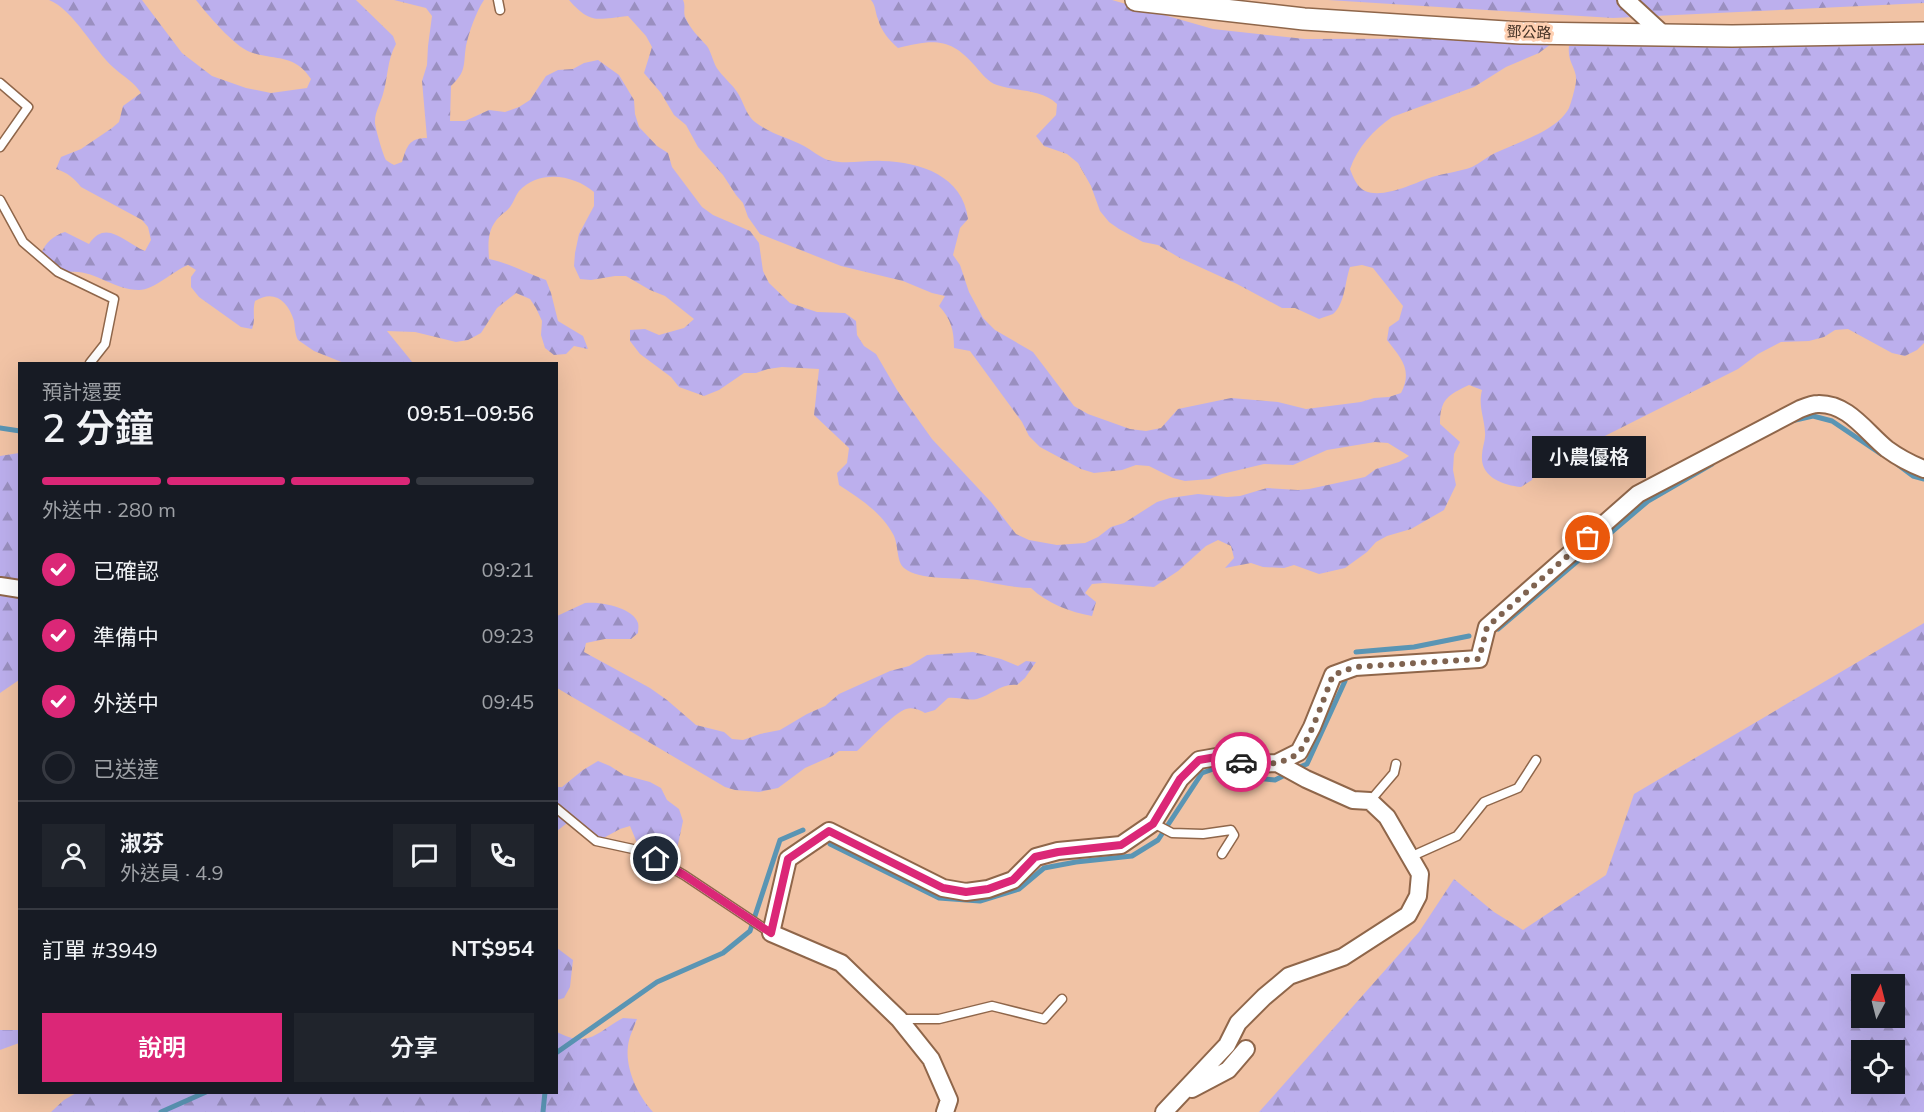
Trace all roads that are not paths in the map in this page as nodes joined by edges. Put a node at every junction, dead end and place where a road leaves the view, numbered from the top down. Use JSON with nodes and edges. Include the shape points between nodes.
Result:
{"nodes":[{"id":1,"x":498,"y":0,"type":"edge"},
{"id":2,"x":1136,"y":0,"type":"edge"},
{"id":3,"x":1626,"y":0,"type":"edge"},
{"id":4,"x":500,"y":10,"type":"dead end"},
{"id":5,"x":1924,"y":33,"type":"edge"},
{"id":6,"x":1664,"y":35,"type":"junction"},
{"id":7,"x":0,"y":83,"type":"edge"},
{"id":8,"x":0,"y":147,"type":"edge"},
{"id":9,"x":0,"y":200,"type":"edge"},
{"id":10,"x":91,"y":362,"type":"edge"},
{"id":11,"x":1924,"y":469,"type":"edge"},
{"id":12,"x":0,"y":586,"type":"edge"},
{"id":13,"x":18,"y":589,"type":"edge"},
{"id":14,"x":1536,"y":760,"type":"dead end"},
{"id":15,"x":1277,"y":763,"type":"junction"},
{"id":16,"x":1396,"y":764,"type":"dead end"},
{"id":17,"x":1370,"y":801,"type":"junction"},
{"id":18,"x":558,"y":810,"type":"edge"},
{"id":19,"x":1153,"y":824,"type":"junction"},
{"id":20,"x":1222,"y":854,"type":"dead end"},
{"id":21,"x":1410,"y":857,"type":"junction"},
{"id":22,"x":771,"y":933,"type":"junction"},
{"id":23,"x":1062,"y":999,"type":"dead end"},
{"id":24,"x":899,"y":1019,"type":"junction"},
{"id":25,"x":1246,"y":1049,"type":"dead end"},
{"id":26,"x":1179,"y":1095,"type":"junction"},
{"id":27,"x":945,"y":1112,"type":"edge"},
{"id":28,"x":1164,"y":1112,"type":"edge"}],
"edges":[{"from":1,"to":4,"type":"lane"},
{"from":2,"to":6,"type":"street","name":"鄧公路","via":[[1304,19],[1521,33]]},
{"from":3,"to":6,"type":"street"},
{"from":5,"to":6,"type":"street","name":"鄧公路"},
{"from":7,"to":8,"type":"lane","via":[[28,107]]},
{"from":9,"to":10,"type":"lane","via":[[23,242],[58,272],[114,299],[105,344]]},
{"from":11,"to":15,"type":"street","via":[[1887,449],[1856,419],[1835,407],[1818,404],[1800,409],[1638,494],[1487,627],[1479,659],[1355,667],[1333,675],[1299,752]]},
{"from":12,"to":13,"type":"street"},
{"from":14,"to":21,"type":"lane","via":[[1518,788],[1484,802],[1457,836]]},
{"from":15,"to":17,"type":"street","via":[[1353,800]]},
{"from":15,"to":19,"type":"street","via":[[1251,764],[1222,756],[1199,760],[1180,779]]},
{"from":16,"to":17,"type":"lane","via":[[1394,773]]},
{"from":17,"to":21,"type":"street","via":[[1387,818]]},
{"from":18,"to":22,"type":"lane","via":[[596,841],[642,851]]},
{"from":19,"to":20,"type":"lane","via":[[1172,833],[1231,830],[1233,835]]},
{"from":19,"to":22,"type":"street","via":[[1121,845],[1035,857],[1013,880],[966,892],[943,888],[829,831],[788,859]]},
{"from":21,"to":26,"type":"street","via":[[1420,874],[1419,896],[1408,915],[1343,957],[1289,976],[1238,1023],[1227,1045]]},
{"from":22,"to":24,"type":"street","via":[[841,963]]},
{"from":23,"to":24,"type":"lane","via":[[1044,1020],[992,1006],[939,1019]]},
{"from":24,"to":27,"type":"street","via":[[931,1059],[949,1100]]},
{"from":25,"to":26,"type":"street","via":[[1228,1070]]},
{"from":26,"to":28,"type":"street"}]}
